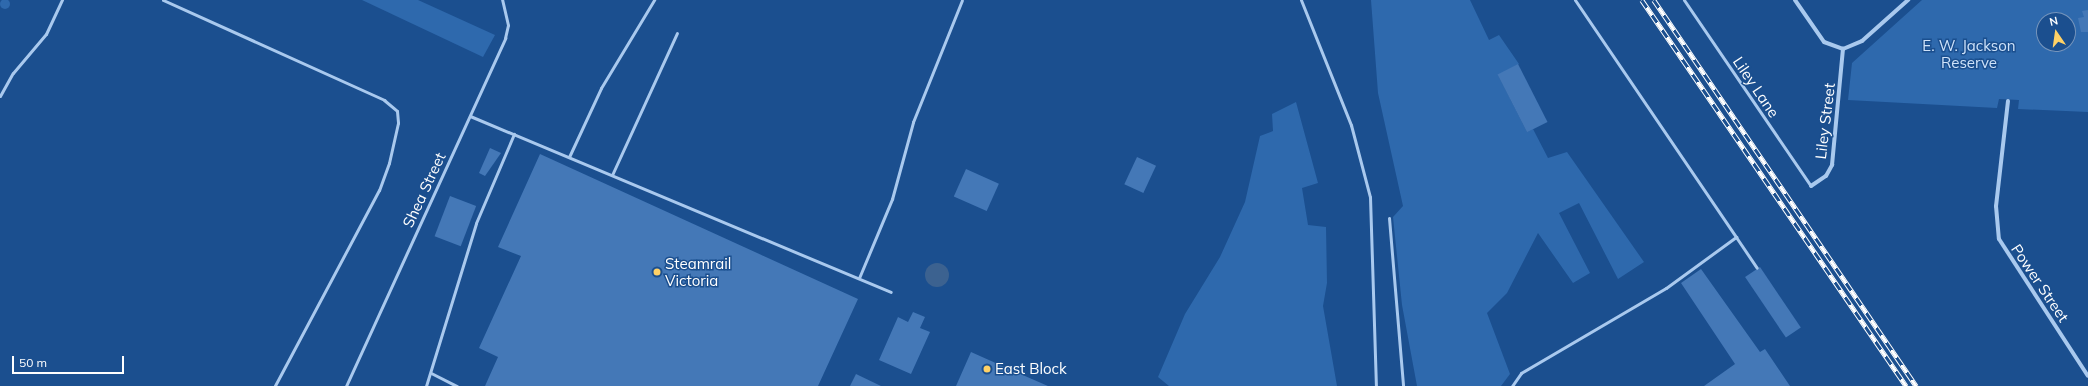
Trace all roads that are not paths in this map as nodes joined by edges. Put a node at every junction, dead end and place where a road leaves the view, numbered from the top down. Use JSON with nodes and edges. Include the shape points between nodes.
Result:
{"nodes":[{"id":1,"x":62,"y":0,"type":"edge"},
{"id":2,"x":163,"y":0,"type":"edge"},
{"id":3,"x":502,"y":0,"type":"edge"},
{"id":4,"x":654,"y":0,"type":"edge"},
{"id":5,"x":962,"y":0,"type":"edge"},
{"id":6,"x":1301,"y":0,"type":"edge"},
{"id":7,"x":1575,"y":0,"type":"edge"},
{"id":8,"x":1684,"y":0,"type":"edge"},
{"id":9,"x":1795,"y":0,"type":"edge"},
{"id":10,"x":1908,"y":0,"type":"edge"},
{"id":11,"x":677,"y":33,"type":"dead end"},
{"id":12,"x":1843,"y":49,"type":"junction"},
{"id":13,"x":0,"y":96,"type":"edge"},
{"id":14,"x":2008,"y":101,"type":"dead end"},
{"id":15,"x":470,"y":116,"type":"junction"},
{"id":16,"x":514,"y":134,"type":"junction"},
{"id":17,"x":569,"y":158,"type":"junction"},
{"id":18,"x":612,"y":175,"type":"junction"},
{"id":19,"x":1811,"y":186,"type":"joint"},
{"id":20,"x":1389,"y":218,"type":"dead end"},
{"id":21,"x":1736,"y":237,"type":"junction"},
{"id":22,"x":1757,"y":268,"type":"dead end"},
{"id":23,"x":859,"y":278,"type":"junction"},
{"id":24,"x":891,"y":292,"type":"dead end"},
{"id":25,"x":431,"y":373,"type":"junction"},
{"id":26,"x":2088,"y":376,"type":"edge"},
{"id":27,"x":275,"y":386,"type":"edge"},
{"id":28,"x":346,"y":386,"type":"edge"},
{"id":29,"x":426,"y":386,"type":"edge"},
{"id":30,"x":456,"y":386,"type":"edge"},
{"id":31,"x":1376,"y":386,"type":"edge"},
{"id":32,"x":1403,"y":386,"type":"edge"},
{"id":33,"x":1512,"y":386,"type":"edge"}],
"edges":[{"from":1,"to":13,"type":"lane","via":[[46,34],[13,73]]},
{"from":2,"to":27,"type":"lane","via":[[384,100],[397,111],[398,123],[391,156],[379,190]]},
{"from":3,"to":15,"type":"lane","name":"Shea Street","via":[[507,31]]},
{"from":4,"to":17,"type":"lane","via":[[601,88]]},
{"from":5,"to":23,"type":"lane","via":[[913,122],[892,200]]},
{"from":6,"to":31,"type":"lane","via":[[1345,108],[1370,197]]},
{"from":7,"to":21,"type":"lane"},
{"from":8,"to":19,"type":"lane","name":"Liley Lane"},
{"from":9,"to":12,"type":"street","via":[[1824,42]]},
{"from":10,"to":12,"type":"street","via":[[1862,41]]},
{"from":11,"to":18,"type":"lane"},
{"from":12,"to":19,"type":"street","name":"Liley Street","via":[[1832,165],[1826,176]]},
{"from":14,"to":26,"type":"street","name":"Power Street","via":[[1996,206],[1999,239]]},
{"from":15,"to":16,"type":"lane"},
{"from":15,"to":28,"type":"lane","name":"Shea Street"},
{"from":16,"to":17,"type":"lane"},
{"from":16,"to":25,"type":"lane","via":[[476,223]]},
{"from":17,"to":18,"type":"lane"},
{"from":18,"to":23,"type":"lane"},
{"from":20,"to":32,"type":"lane"},
{"from":21,"to":22,"type":"lane"},
{"from":21,"to":33,"type":"lane","via":[[1666,288],[1521,373]]},
{"from":23,"to":24,"type":"lane"},
{"from":25,"to":29,"type":"lane"},
{"from":25,"to":30,"type":"lane"}]}
